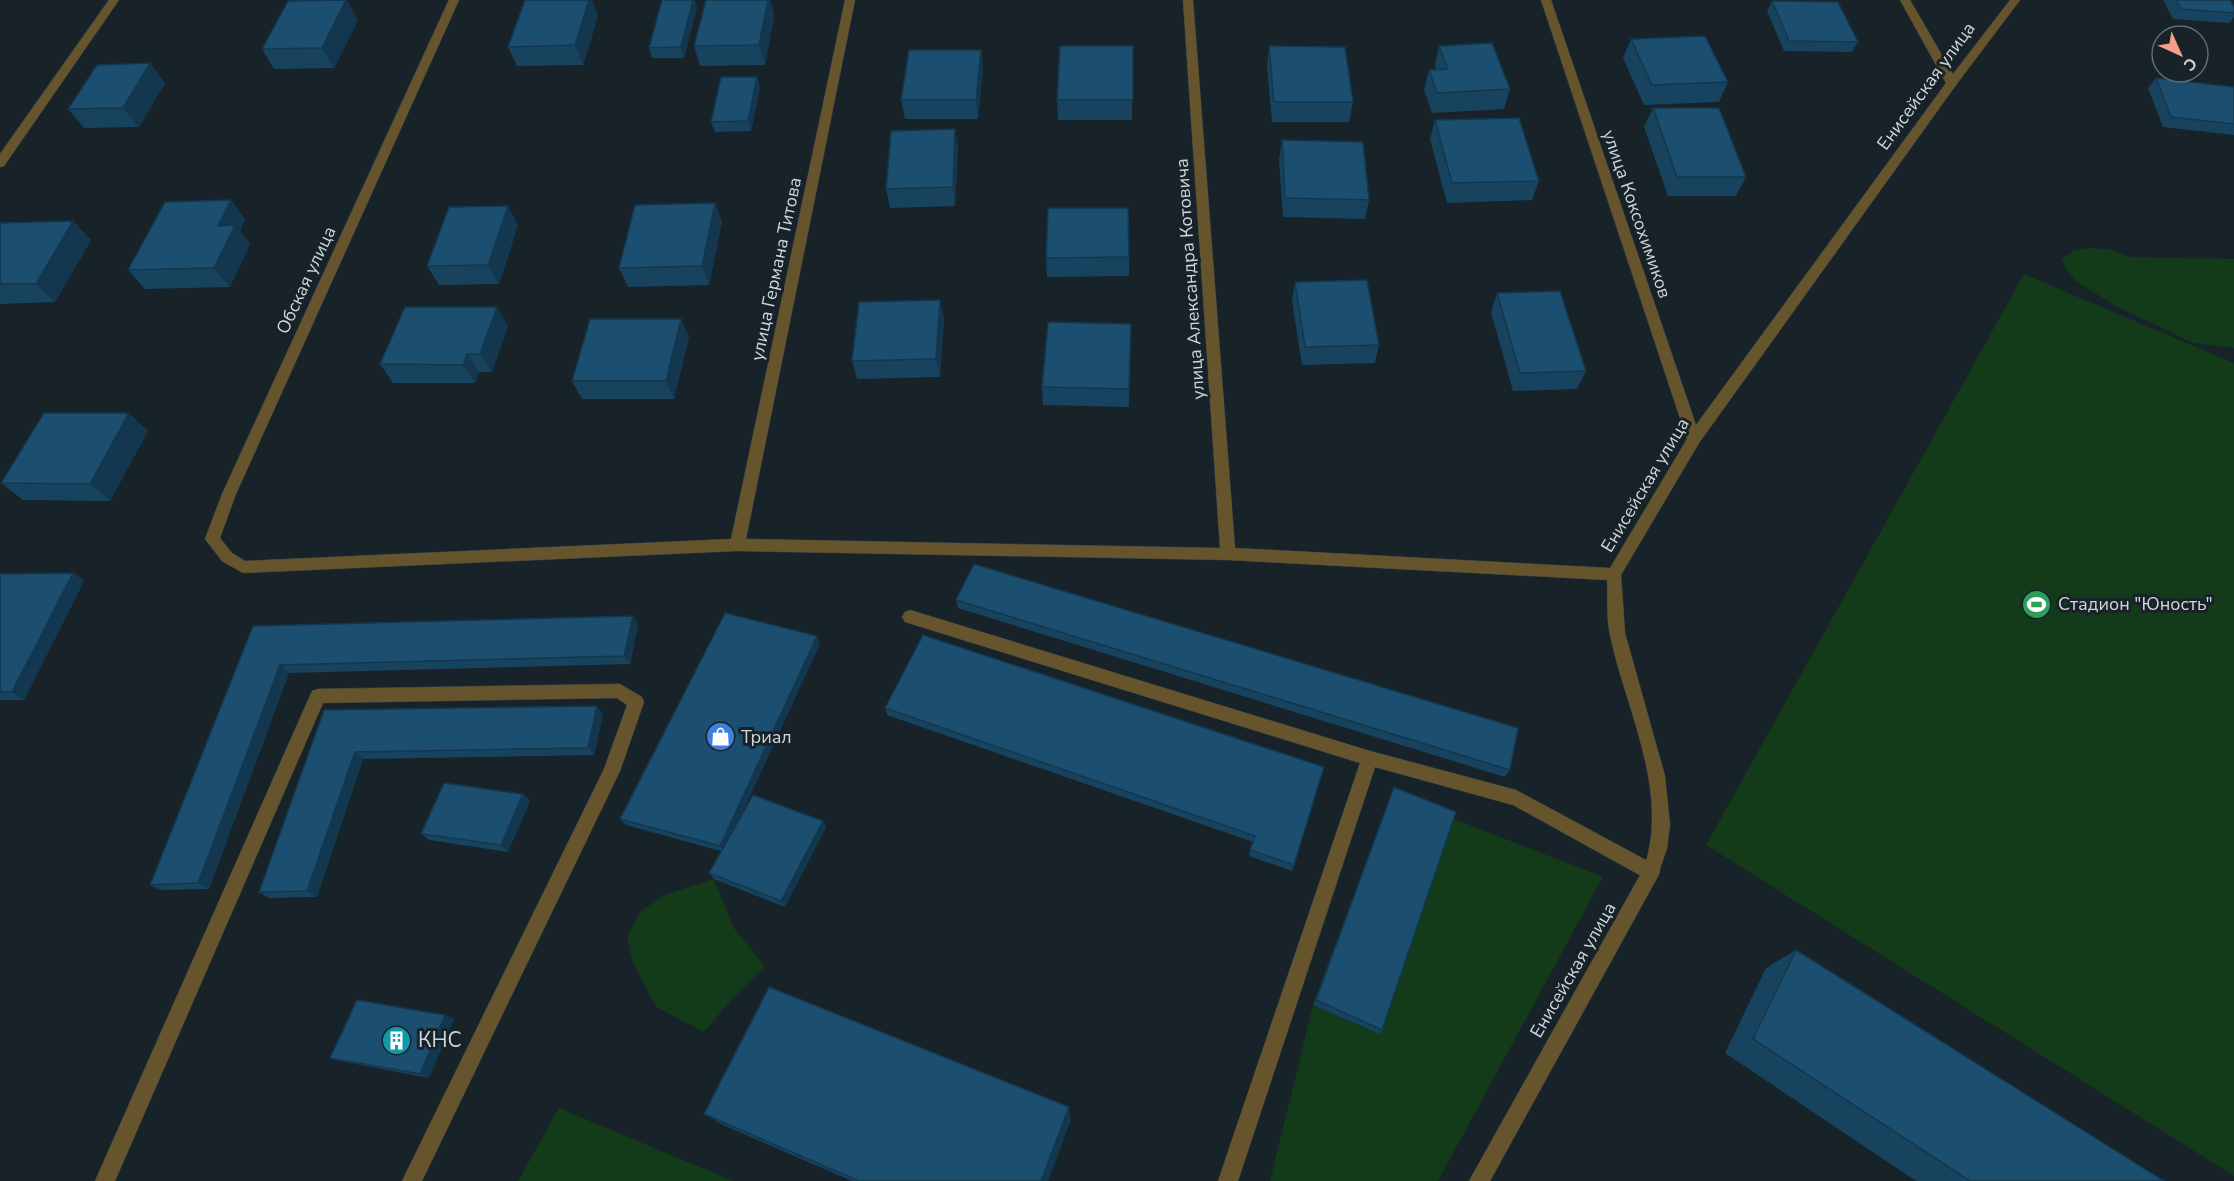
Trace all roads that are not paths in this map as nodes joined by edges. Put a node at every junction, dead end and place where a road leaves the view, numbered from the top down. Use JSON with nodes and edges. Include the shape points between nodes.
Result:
{"nodes":[{"id":1,"x":114,"y":0,"type":"edge"},
{"id":2,"x":454,"y":0,"type":"edge"},
{"id":3,"x":850,"y":0,"type":"edge"},
{"id":4,"x":1188,"y":0,"type":"edge"},
{"id":5,"x":1546,"y":0,"type":"edge"},
{"id":6,"x":1905,"y":0,"type":"edge"},
{"id":7,"x":2015,"y":0,"type":"edge"},
{"id":8,"x":1952,"y":82,"type":"junction"},
{"id":9,"x":0,"y":163,"type":"edge"},
{"id":10,"x":1694,"y":439,"type":"junction"},
{"id":11,"x":737,"y":545,"type":"junction"},
{"id":12,"x":1228,"y":554,"type":"junction"},
{"id":13,"x":1614,"y":574,"type":"junction"},
{"id":14,"x":910,"y":616,"type":"dead end"},
{"id":15,"x":1370,"y":758,"type":"junction"},
{"id":16,"x":1651,"y":872,"type":"junction"},
{"id":17,"x":105,"y":1181,"type":"edge"},
{"id":18,"x":412,"y":1181,"type":"edge"},
{"id":19,"x":1228,"y":1181,"type":"edge"},
{"id":20,"x":1479,"y":1181,"type":"edge"}],
"edges":[{"from":1,"to":9,"type":"street"},
{"from":2,"to":11,"type":"street","name":"Обская улица","via":[[212,539],[227,557],[243,567]]},
{"from":3,"to":11,"type":"street","name":"улица Германа Титова"},
{"from":4,"to":12,"type":"street","name":"улица Александра Котовича"},
{"from":5,"to":10,"type":"street","name":"улица Коксохимиков"},
{"from":6,"to":8,"type":"street"},
{"from":7,"to":8,"type":"street","name":"Енисейская улица"},
{"from":8,"to":10,"type":"street","name":"Енисейская улица"},
{"from":10,"to":13,"type":"street","name":"Енисейская улица"},
{"from":11,"to":12,"type":"street"},
{"from":12,"to":13,"type":"street"},
{"from":13,"to":16,"type":"street","name":"Енисейская улица","via":[[1617,633],[1658,776],[1662,825]]},
{"from":14,"to":15,"type":"street"},
{"from":15,"to":16,"type":"street","via":[[1516,798]]},
{"from":15,"to":19,"type":"street"},
{"from":16,"to":20,"type":"street","name":"Енисейская улица"},
{"from":17,"to":18,"type":"street","via":[[318,696],[620,691],[636,702],[612,771]]}]}
